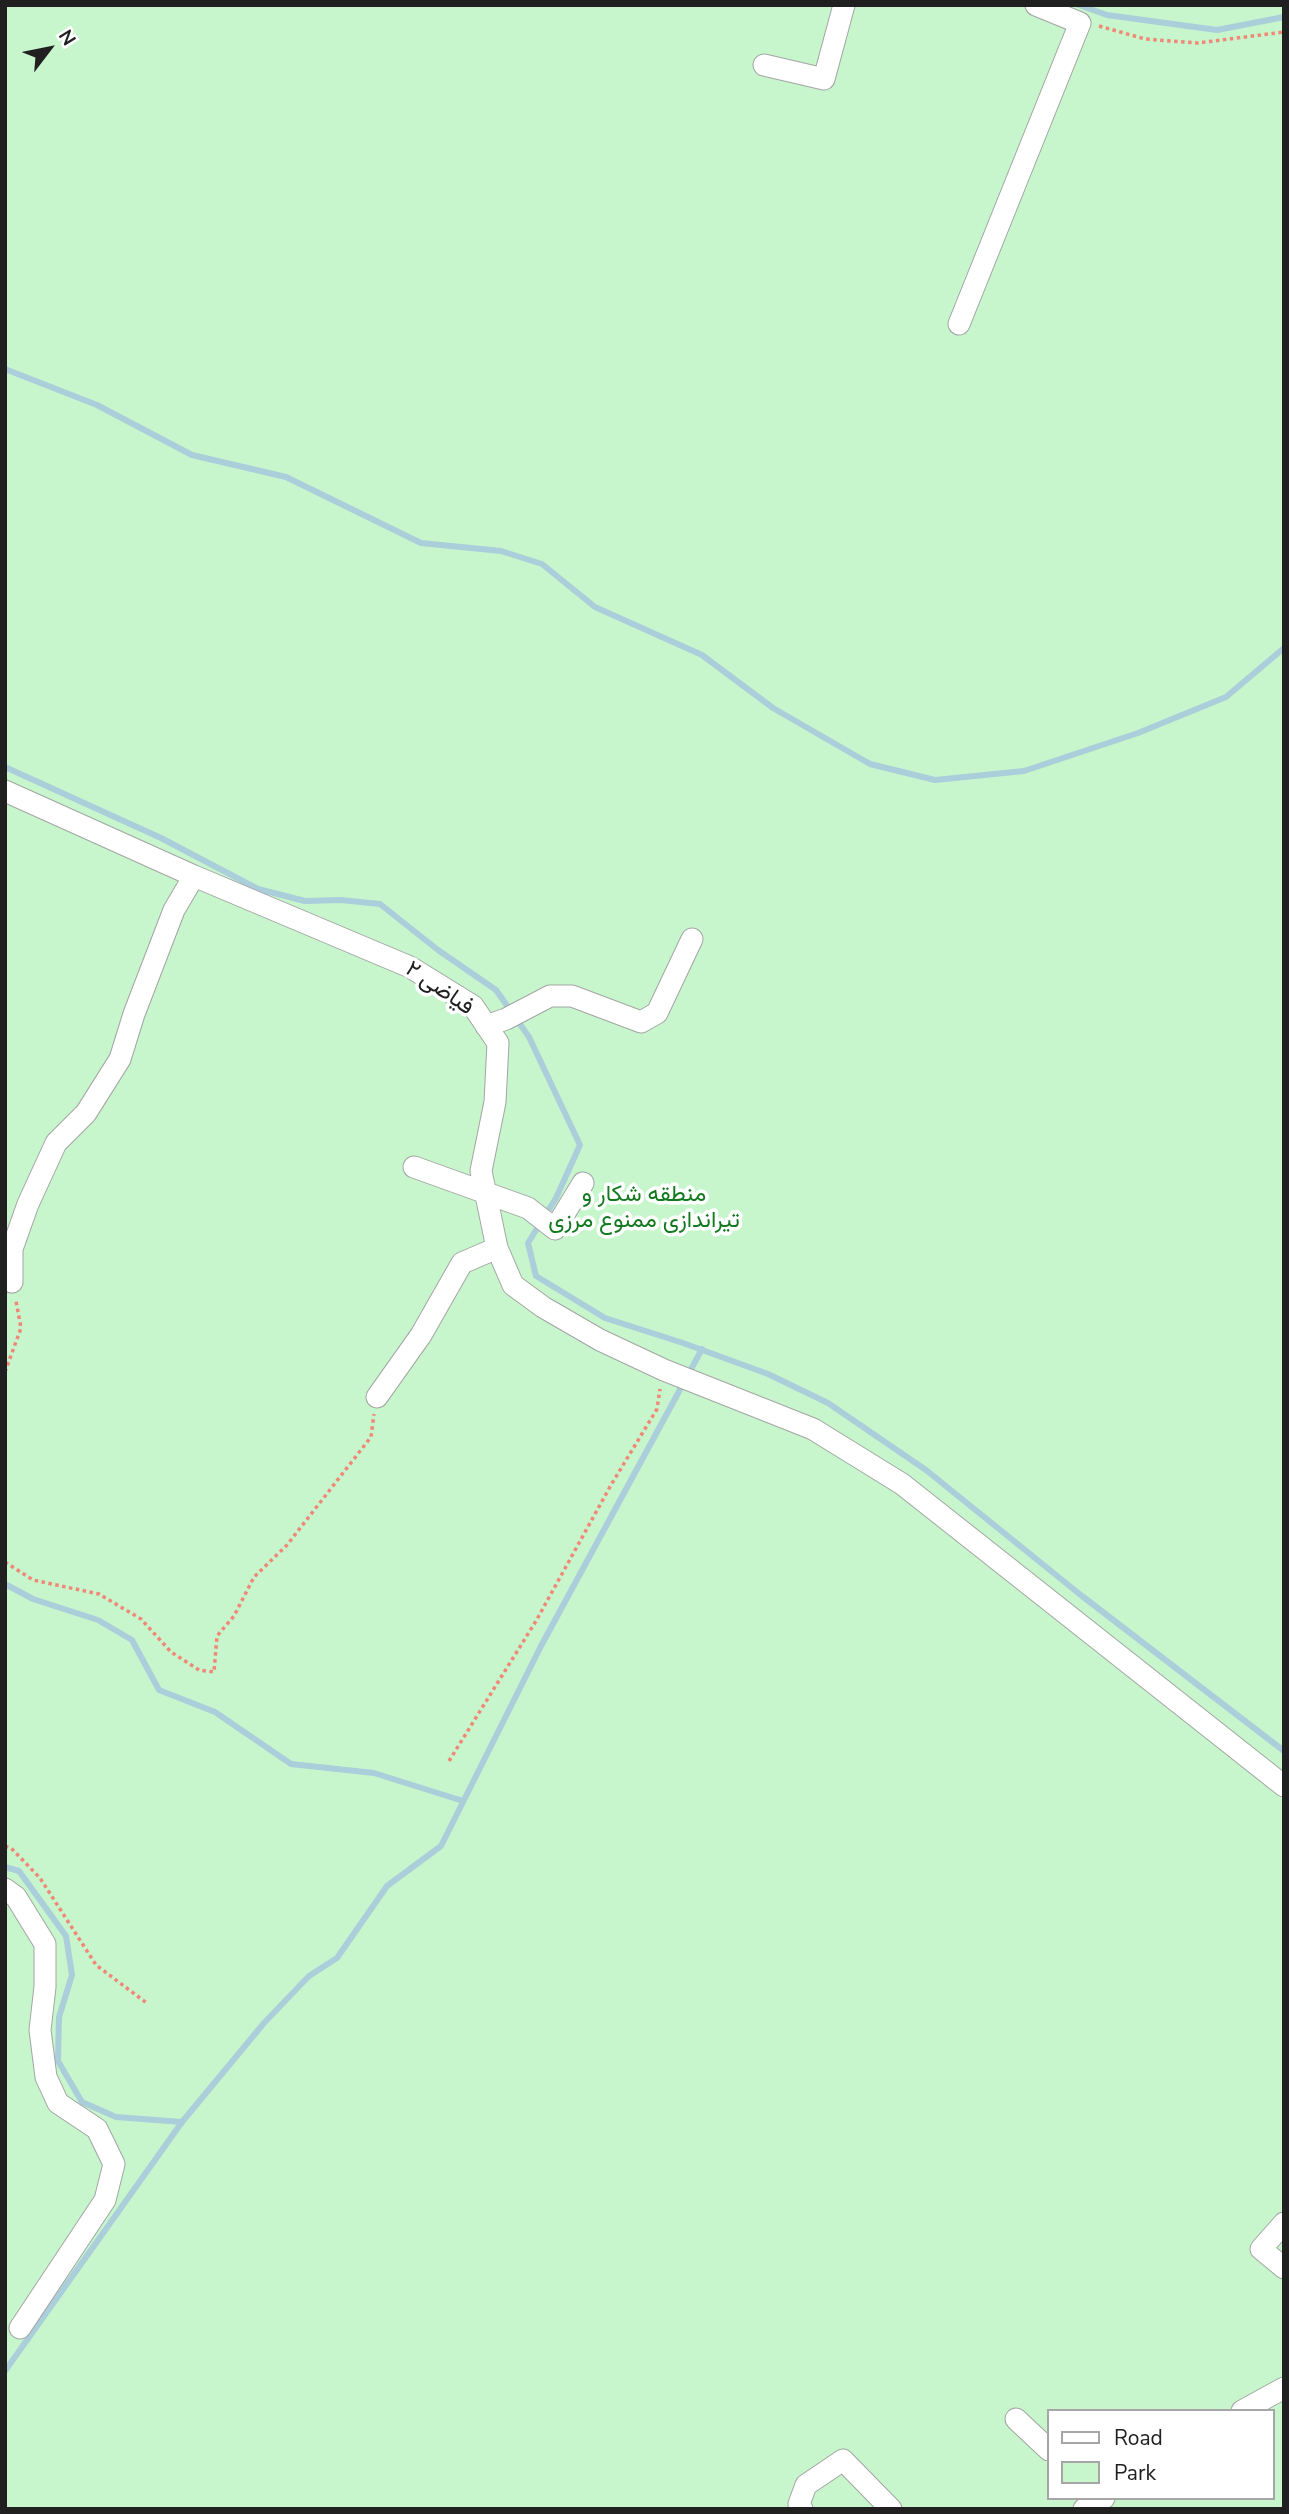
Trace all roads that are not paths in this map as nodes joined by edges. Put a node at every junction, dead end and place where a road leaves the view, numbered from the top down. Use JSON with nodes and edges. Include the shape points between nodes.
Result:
{"nodes":[{"id":1,"x":844,"y":5,"type":"edge"},
{"id":2,"x":1036,"y":5,"type":"edge"},
{"id":3,"x":764,"y":65,"type":"dead end"},
{"id":4,"x":959,"y":324,"type":"dead end"},
{"id":5,"x":5,"y":792,"type":"edge"},
{"id":6,"x":194,"y":876,"type":"junction"},
{"id":7,"x":692,"y":939,"type":"dead end"},
{"id":8,"x":496,"y":1022,"type":"junction"},
{"id":9,"x":414,"y":1167,"type":"dead end"},
{"id":10,"x":583,"y":1183,"type":"dead end"},
{"id":11,"x":486,"y":1194,"type":"junction"},
{"id":12,"x":497,"y":1248,"type":"junction"},
{"id":13,"x":12,"y":1282,"type":"road end"},
{"id":14,"x":377,"y":1397,"type":"road end"},
{"id":15,"x":1284,"y":1786,"type":"edge"},
{"id":16,"x":5,"y":1889,"type":"edge"},
{"id":17,"x":1284,"y":2223,"type":"edge"},
{"id":18,"x":1284,"y":2268,"type":"edge"},
{"id":19,"x":20,"y":2328,"type":"dead end"},
{"id":20,"x":1284,"y":2388,"type":"edge"},
{"id":21,"x":1246,"y":2409,"type":"edge"},
{"id":22,"x":1016,"y":2419,"type":"dead end"},
{"id":23,"x":1048,"y":2449,"type":"edge"},
{"id":24,"x":802,"y":2509,"type":"edge"},
{"id":25,"x":891,"y":2509,"type":"edge"}],
"edges":[{"from":1,"to":3,"type":"street","via":[[824,79]]},
{"from":2,"to":4,"type":"street","via":[[1080,23]]},
{"from":5,"to":6,"type":"street","name":"فیاضی ۲"},
{"from":6,"to":8,"type":"street","name":"فیاضی ۲","via":[[410,967]]},
{"from":6,"to":13,"type":"street","via":[[174,910],[120,1059],[86,1113],[56,1143],[28,1204],[12,1249]]},
{"from":7,"to":8,"type":"street","via":[[657,1013],[641,1022],[572,996],[550,996]]},
{"from":8,"to":11,"type":"street","name":"فیاضی ۲","via":[[495,1102],[481,1171]]},
{"from":9,"to":11,"type":"street"},
{"from":10,"to":11,"type":"street","via":[[555,1228],[528,1208]]},
{"from":11,"to":12,"type":"street","name":"فیاضی ۲"},
{"from":12,"to":14,"type":"street","via":[[461,1263],[421,1335]]},
{"from":12,"to":15,"type":"street","name":"فیاضی ۲","via":[[513,1284],[543,1307],[672,1373],[813,1429],[902,1485]]},
{"from":16,"to":19,"type":"street","via":[[16,1897],[45,1944],[40,2030],[46,2077],[58,2103],[97,2129],[114,2164],[105,2200]]},
{"from":17,"to":18,"type":"street","via":[[1261,2249]]},
{"from":20,"to":21,"type":"street"},
{"from":22,"to":23,"type":"street"},
{"from":24,"to":25,"type":"street","via":[[799,2504],[806,2485],[843,2460]]}]}
